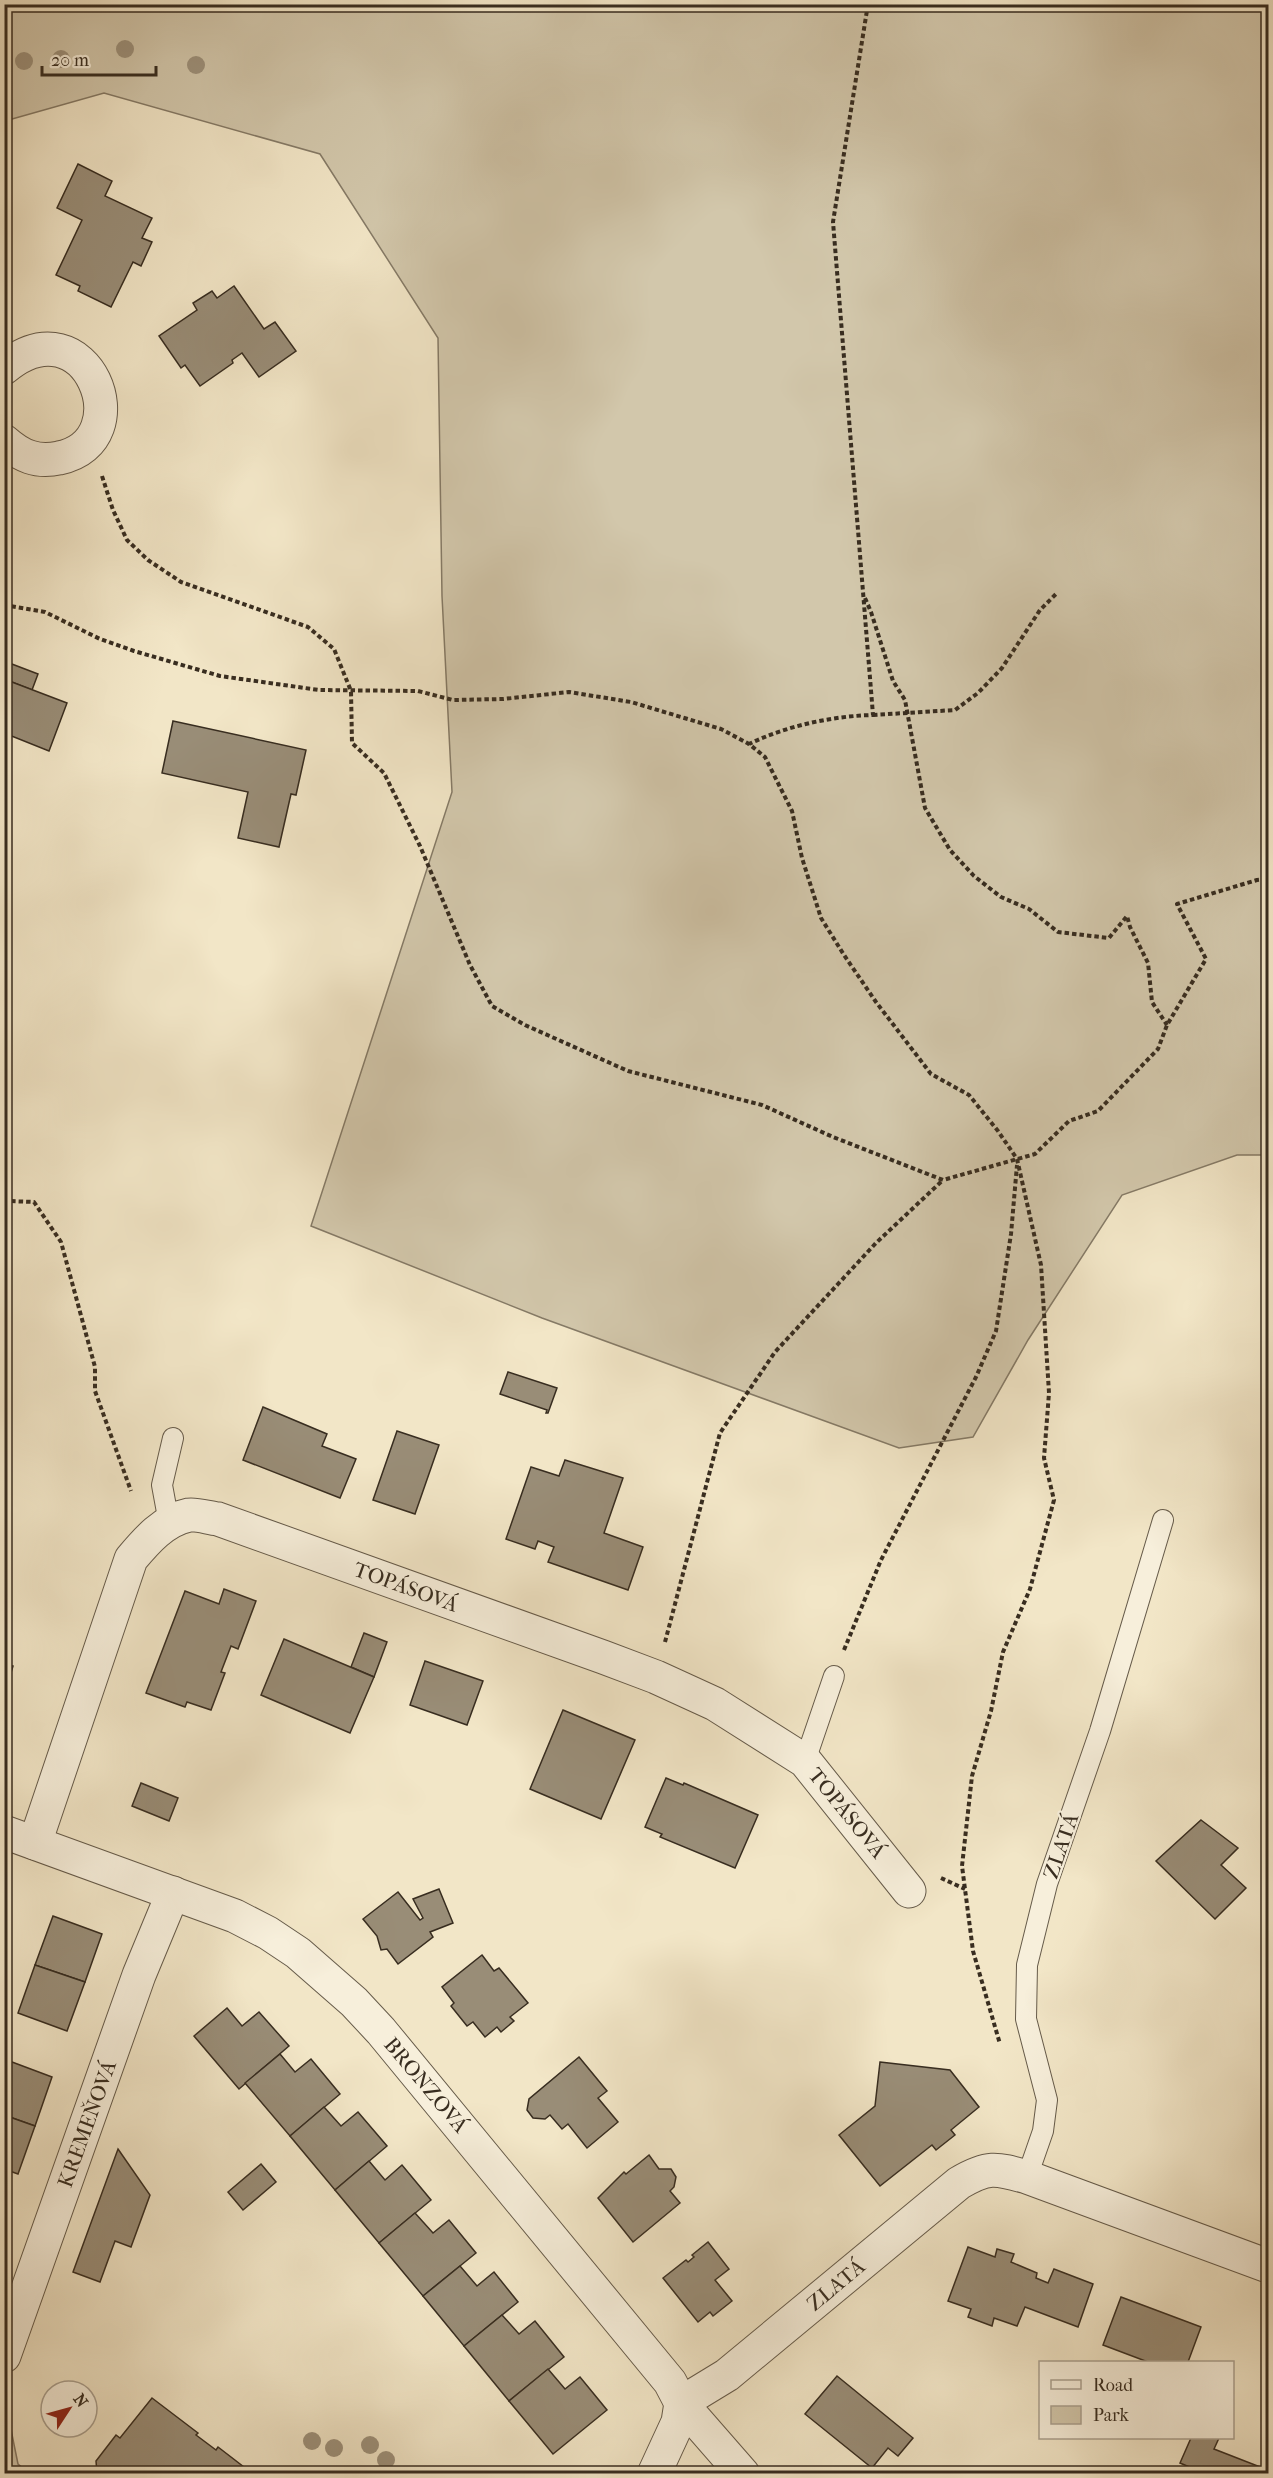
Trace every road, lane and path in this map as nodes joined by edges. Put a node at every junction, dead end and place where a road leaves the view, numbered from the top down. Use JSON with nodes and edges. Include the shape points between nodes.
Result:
{"nodes":[{"id":1,"x":868,"y":4,"type":"edge"},
{"id":2,"x":4,"y":368,"type":"edge"},
{"id":3,"x":4,"y":441,"type":"edge"},
{"id":4,"x":81,"y":448,"type":"junction"},
{"id":5,"x":1056,"y":594,"type":"dead end"},
{"id":6,"x":864,"y":596,"type":"junction"},
{"id":7,"x":4,"y":605,"type":"edge"},
{"id":8,"x":351,"y":691,"type":"junction"},
{"id":9,"x":908,"y":712,"type":"junction"},
{"id":10,"x":873,"y":716,"type":"junction"},
{"id":11,"x":749,"y":744,"type":"junction"},
{"id":12,"x":1269,"y":879,"type":"edge"},
{"id":13,"x":1167,"y":1025,"type":"junction"},
{"id":14,"x":1017,"y":1159,"type":"junction"},
{"id":15,"x":943,"y":1180,"type":"junction"},
{"id":16,"x":4,"y":1199,"type":"edge"},
{"id":17,"x":173,"y":1438,"type":"dead end"},
{"id":18,"x":1163,"y":1520,"type":"dead end"},
{"id":19,"x":158,"y":1531,"type":"junction"},
{"id":20,"x":834,"y":1676,"type":"joint"},
{"id":21,"x":656,"y":1677,"type":"junction"},
{"id":22,"x":805,"y":1761,"type":"junction"},
{"id":23,"x":4,"y":1832,"type":"edge"},
{"id":24,"x":35,"y":1843,"type":"junction"},
{"id":25,"x":909,"y":1891,"type":"dead end"},
{"id":26,"x":173,"y":1893,"type":"junction"},
{"id":27,"x":1043,"y":2078,"type":"junction"},
{"id":28,"x":1027,"y":2177,"type":"junction"},
{"id":29,"x":1269,"y":2266,"type":"edge"},
{"id":30,"x":4,"y":2356,"type":"edge"},
{"id":31,"x":681,"y":2403,"type":"junction"},
{"id":32,"x":654,"y":2474,"type":"edge"},
{"id":33,"x":743,"y":2474,"type":"edge"}],
"edges":[{"from":1,"to":6,"type":"path","via":[[833,222]]},
{"from":2,"to":4,"type":"street","via":[[18,356],[37,349],[56,350],[74,357],[88,369],[98,384],[102,401],[93,435]]},
{"from":3,"to":4,"type":"street","via":[[32,459],[66,457]]},
{"from":4,"to":8,"type":"path","via":[[102,476],[127,540],[148,560],[181,582],[308,627],[334,649]]},
{"from":5,"to":9,"type":"path","via":[[1040,610],[1002,668],[978,693],[955,710]]},
{"from":6,"to":9,"type":"path","via":[[893,681]]},
{"from":6,"to":10,"type":"path"},
{"from":7,"to":8,"type":"path","via":[[45,612],[100,639],[220,676]]},
{"from":8,"to":11,"type":"path","via":[[418,691],[453,700],[569,692],[631,702],[721,729]]},
{"from":8,"to":15,"type":"path","via":[[352,743],[384,772],[492,1006],[628,1071],[762,1105]]},
{"from":9,"to":10,"type":"path"},
{"from":9,"to":13,"type":"path","via":[[925,807],[950,850],[1001,897],[1029,909],[1058,932],[1108,938],[1127,916],[1148,963],[1152,1002]]},
{"from":10,"to":11,"type":"path","via":[[848,716],[770,734]]},
{"from":11,"to":14,"type":"path","via":[[765,757],[792,811],[821,918],[844,955],[931,1074],[969,1095]]},
{"from":12,"to":13,"type":"path","via":[[1177,904],[1206,959]]},
{"from":13,"to":14,"type":"path","via":[[1158,1050],[1098,1111],[1069,1121],[1035,1154]]},
{"from":14,"to":15,"type":"path"},
{"from":14,"to":20,"type":"path","via":[[1011,1234],[996,1331],[881,1560]]},
{"from":14,"to":27,"type":"path","via":[[1041,1265],[1049,1393],[1044,1458],[1054,1500],[1030,1589],[1003,1652],[972,1776],[962,1866],[973,1951],[998,2041],[1016,2070]]},
{"from":15,"to":21,"type":"path","via":[[876,1243],[775,1352],[720,1432]]},
{"from":16,"to":19,"type":"path","via":[[34,1202],[61,1242],[94,1367],[95,1391]]},
{"from":17,"to":19,"type":"lane","via":[[162,1485]]},
{"from":18,"to":27,"type":"lane","name":"ZLATÁ","via":[[1100,1731],[1047,1884],[1026,1965],[1026,2019]]},
{"from":19,"to":21,"type":"street","name":"TOPÁSOVÁ","via":[[190,1515],[218,1520]]},
{"from":19,"to":24,"type":"street","via":[[131,1559]]},
{"from":20,"to":22,"type":"lane"},
{"from":21,"to":22,"type":"street","name":"TOPÁSOVÁ","via":[[715,1704]]},
{"from":22,"to":25,"type":"street","name":"TOPÁSOVÁ"},
{"from":23,"to":24,"type":"street","name":"BRONZOVÁ"},
{"from":24,"to":26,"type":"street","name":"BRONZOVÁ"},
{"from":26,"to":30,"type":"street","name":"KREMEŇOVÁ","via":[[139,1975]]},
{"from":26,"to":31,"type":"street","name":"BRONZOVÁ","via":[[268,1933],[298,1953],[354,2002],[670,2382]]},
{"from":27,"to":28,"type":"lane","name":"ZLATÁ","via":[[1047,2100],[1043,2131]]},
{"from":28,"to":29,"type":"street","name":"ZLATÁ"},
{"from":28,"to":31,"type":"street","name":"ZLATÁ","via":[[998,2169],[978,2171],[959,2183],[727,2375]]},
{"from":31,"to":32,"type":"street","via":[[678,2422]]},
{"from":31,"to":33,"type":"street","name":"BRONZOVÁ"}]}
